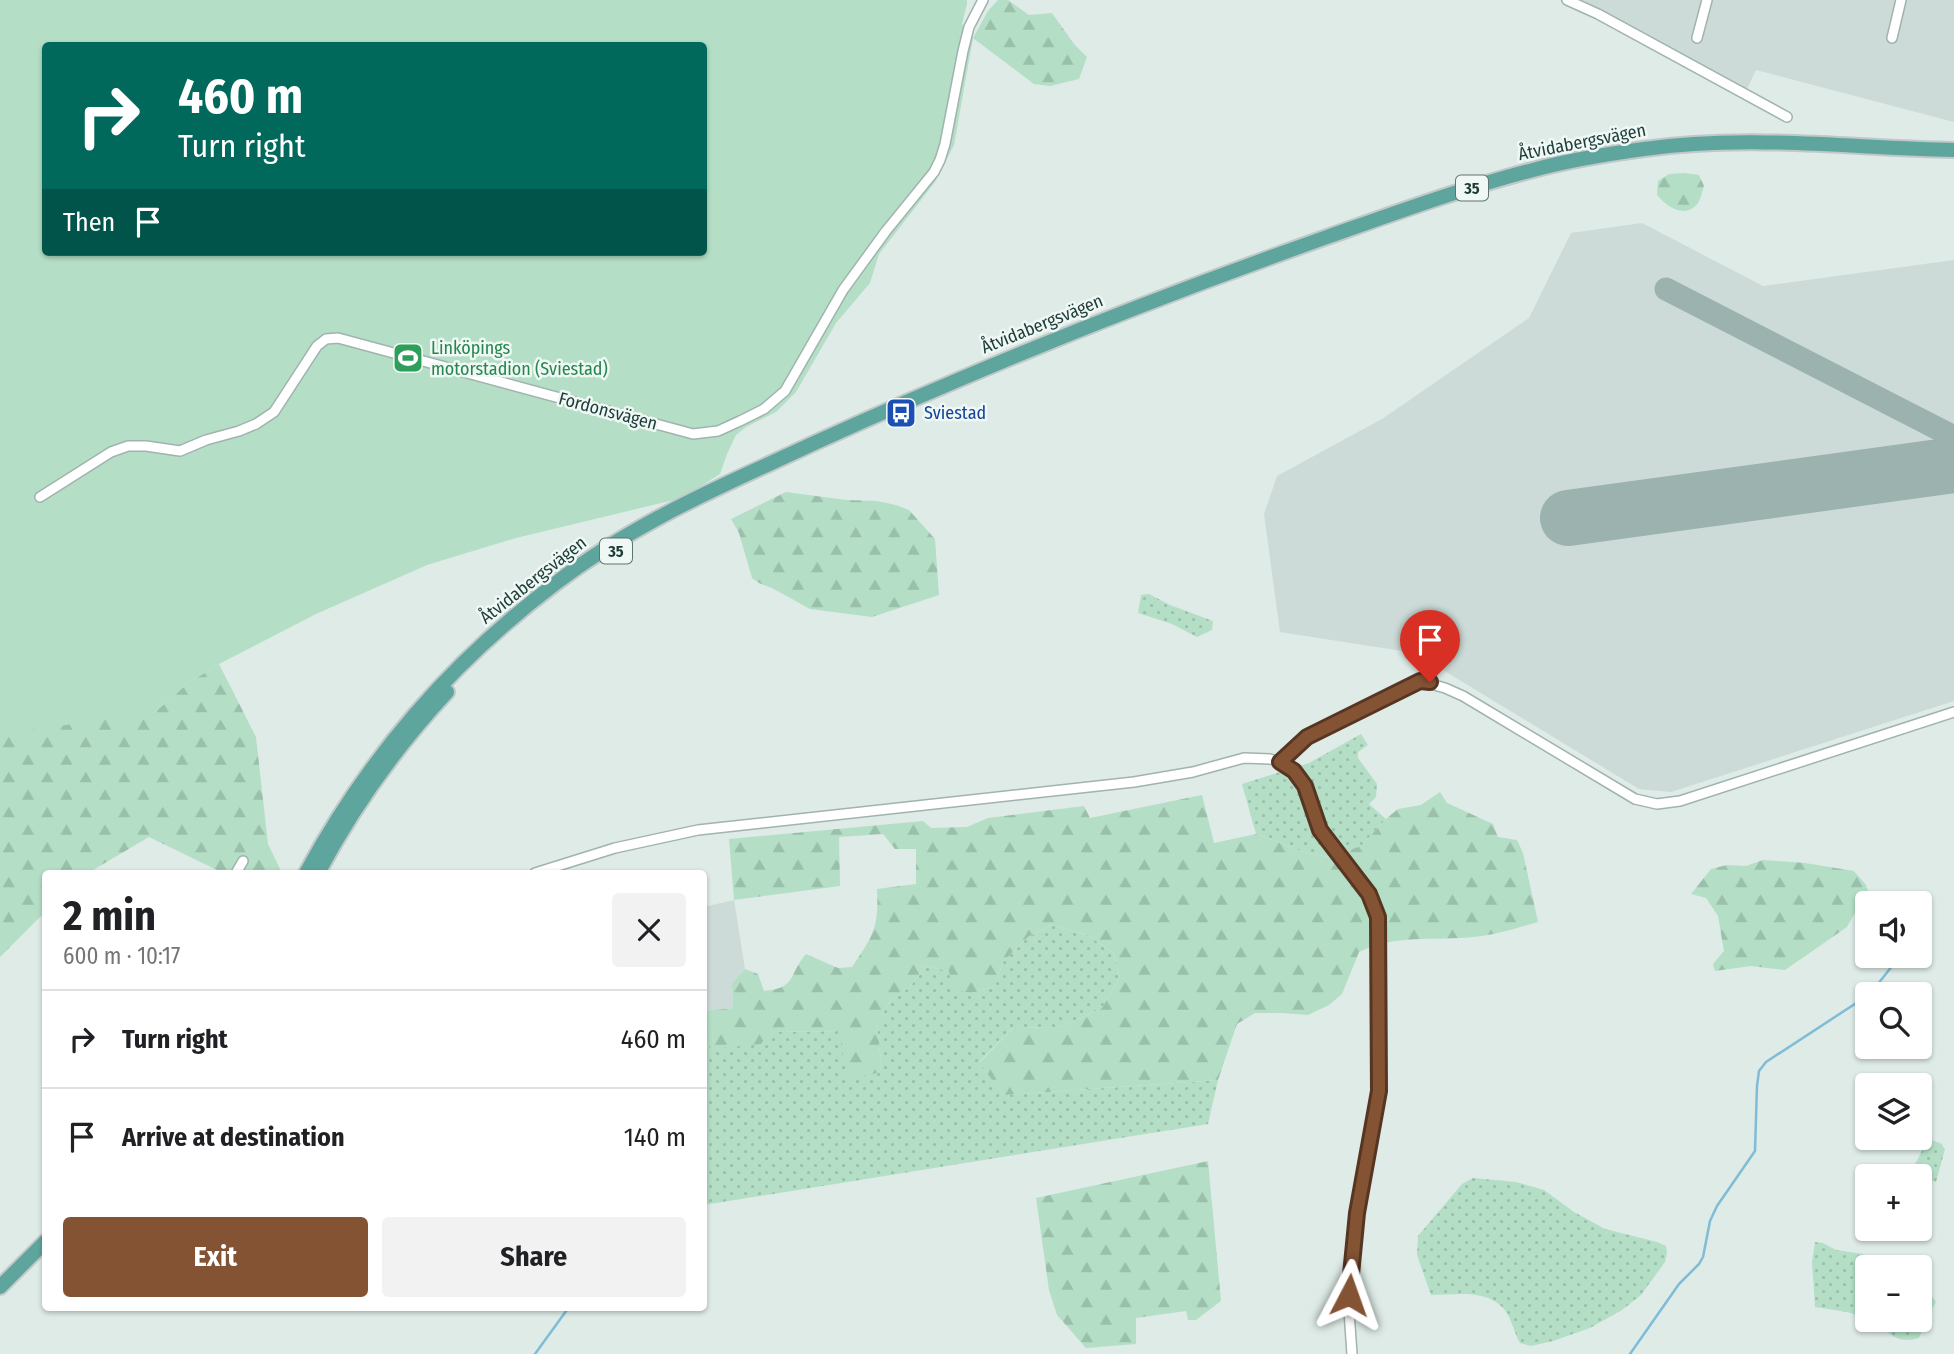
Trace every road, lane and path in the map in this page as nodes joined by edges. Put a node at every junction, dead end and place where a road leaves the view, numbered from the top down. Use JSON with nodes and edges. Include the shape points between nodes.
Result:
{"nodes":[{"id":1,"x":983,"y":0,"type":"edge"},
{"id":2,"x":1567,"y":0,"type":"edge"},
{"id":3,"x":1707,"y":0,"type":"edge"},
{"id":4,"x":1901,"y":0,"type":"edge"},
{"id":5,"x":1697,"y":38,"type":"dead end"},
{"id":6,"x":1892,"y":38,"type":"dead end"},
{"id":7,"x":1787,"y":117,"type":"dead end"},
{"id":8,"x":1954,"y":150,"type":"edge"},
{"id":9,"x":1954,"y":158,"type":"edge"},
{"id":10,"x":40,"y":497,"type":"dead end"},
{"id":11,"x":1954,"y":712,"type":"edge"},
{"id":12,"x":1280,"y":762,"type":"junction"},
{"id":13,"x":243,"y":861,"type":"dead end"},
{"id":14,"x":238,"y":870,"type":"edge"},
{"id":15,"x":308,"y":870,"type":"edge"},
{"id":16,"x":320,"y":870,"type":"edge"},
{"id":17,"x":556,"y":870,"type":"edge"},
{"id":18,"x":42,"y":1233,"type":"edge"},
{"id":19,"x":42,"y":1245,"type":"edge"},
{"id":20,"x":0,"y":1275,"type":"edge"},
{"id":21,"x":0,"y":1287,"type":"edge"},
{"id":22,"x":1352,"y":1354,"type":"edge"}],
"edges":[{"from":1,"to":10,"type":"street","name":"Fordonsvägen","via":[[969,27],[940,160],[843,290],[786,391],[764,409],[718,431],[693,434],[338,338],[326,339],[274,412],[256,424],[180,451],[128,446]]},
{"from":2,"to":7,"type":"street"},
{"from":3,"to":5,"type":"street"},
{"from":4,"to":6,"type":"street"},
{"from":8,"to":15,"type":"main road","name":"Åtvidabergsvägen","number":"35","via":[[1716,143],[1648,148],[1533,170],[1255,262],[897,405],[649,522],[593,556],[528,605],[447,677],[404,726],[345,805]]},
{"from":9,"to":16,"type":"main road","name":"Åtvidabergsvägen","number":"35","via":[[1718,151],[1637,158],[1535,178],[1246,275],[901,413],[682,513],[597,563],[532,611],[454,684],[411,733],[366,793]]},
{"from":11,"to":12,"type":"street","via":[[1680,801],[1657,804],[1635,799],[1463,696],[1420,681],[1307,737]]},
{"from":12,"to":17,"type":"street","via":[[1244,758],[1123,784],[698,830],[638,842]]},
{"from":12,"to":22,"type":"street","via":[[1305,786],[1320,830],[1369,894],[1378,917],[1380,1081],[1354,1234],[1349,1311]]},
{"from":13,"to":14,"type":"street"},
{"from":18,"to":20,"type":"main road"},
{"from":19,"to":21,"type":"main road"}]}
